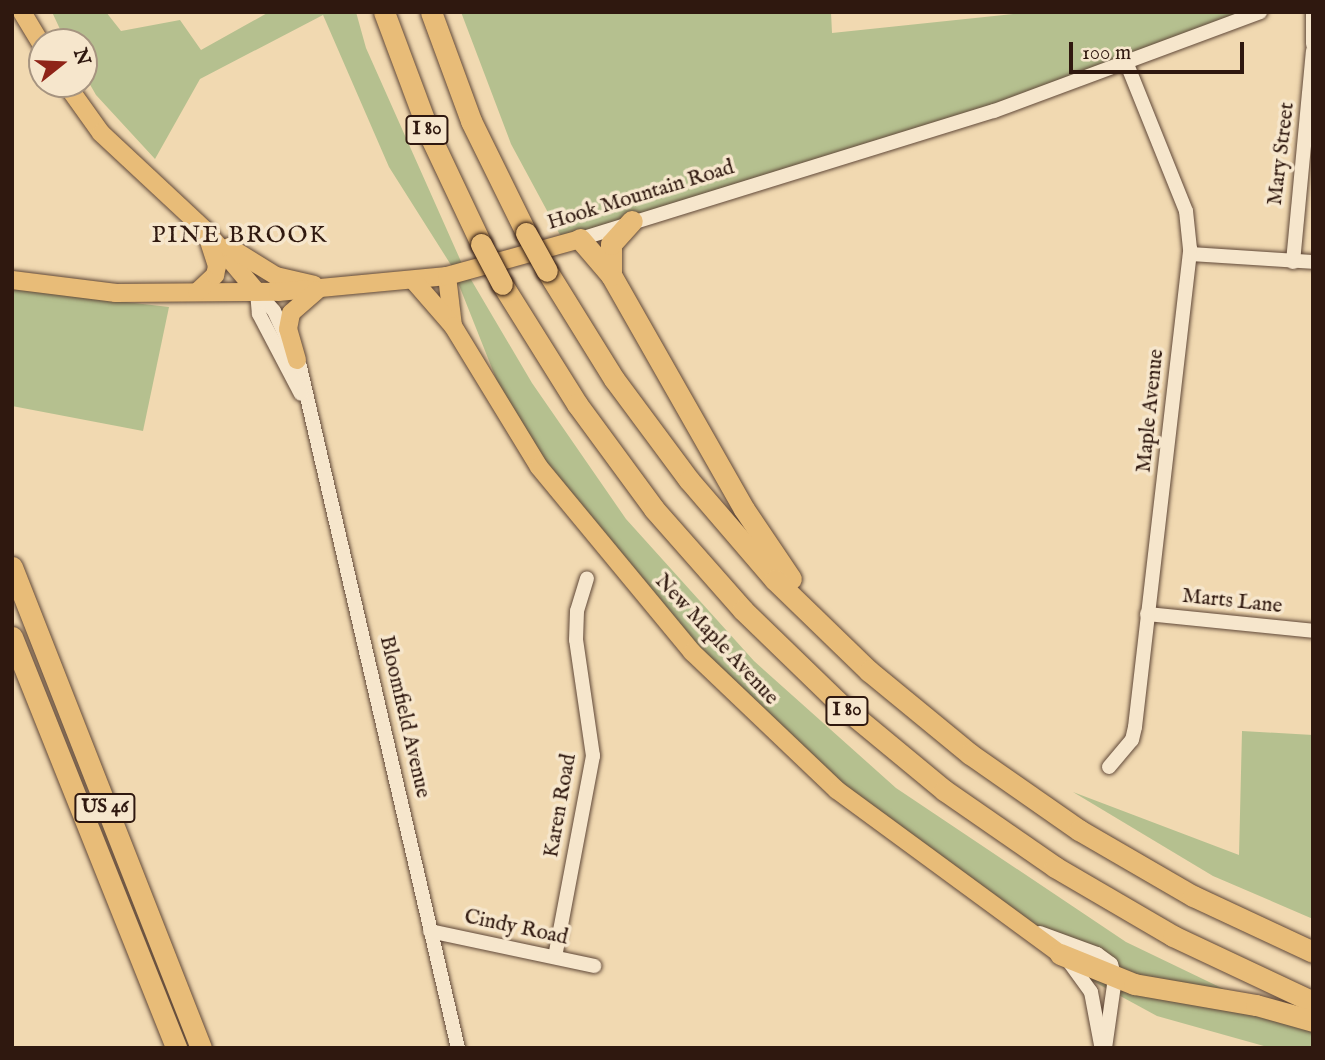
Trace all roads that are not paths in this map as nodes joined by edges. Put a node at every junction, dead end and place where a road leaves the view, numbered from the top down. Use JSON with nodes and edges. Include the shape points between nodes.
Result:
{"nodes":[{"id":1,"x":22,"y":12,"type":"edge"},
{"id":2,"x":384,"y":12,"type":"edge"},
{"id":3,"x":430,"y":12,"type":"edge"},
{"id":4,"x":1260,"y":12,"type":"edge"},
{"id":5,"x":1312,"y":12,"type":"edge"},
{"id":6,"x":32,"y":28,"type":"edge"},
{"id":7,"x":1313,"y":44,"type":"edge"},
{"id":8,"x":1313,"y":51,"type":"edge"},
{"id":9,"x":1126,"y":62,"type":"junction"},
{"id":10,"x":76,"y":98,"type":"edge"},
{"id":11,"x":632,"y":221,"type":"junction"},
{"id":12,"x":205,"y":230,"type":"junction"},
{"id":13,"x":580,"y":239,"type":"junction"},
{"id":14,"x":1189,"y":254,"type":"junction"},
{"id":15,"x":1293,"y":262,"type":"junction"},
{"id":16,"x":1313,"y":262,"type":"edge"},
{"id":17,"x":611,"y":275,"type":"junction"},
{"id":18,"x":447,"y":276,"type":"junction"},
{"id":19,"x":12,"y":280,"type":"edge"},
{"id":20,"x":413,"y":280,"type":"junction"},
{"id":21,"x":320,"y":287,"type":"junction"},
{"id":22,"x":197,"y":292,"type":"junction"},
{"id":23,"x":257,"y":292,"type":"junction"},
{"id":24,"x":453,"y":326,"type":"junction"},
{"id":25,"x":297,"y":360,"type":"junction"},
{"id":26,"x":304,"y":398,"type":"junction"},
{"id":27,"x":12,"y":567,"type":"edge"},
{"id":28,"x":587,"y":579,"type":"dead end"},
{"id":29,"x":1147,"y":614,"type":"junction"},
{"id":30,"x":1313,"y":631,"type":"edge"},
{"id":31,"x":12,"y":636,"type":"edge"},
{"id":32,"x":869,"y":671,"type":"junction"},
{"id":33,"x":1108,"y":767,"type":"dead end"},
{"id":34,"x":1015,"y":920,"type":"junction"},
{"id":35,"x":430,"y":931,"type":"junction"},
{"id":36,"x":1313,"y":952,"type":"edge"},
{"id":37,"x":1060,"y":954,"type":"junction"},
{"id":38,"x":555,"y":957,"type":"junction"},
{"id":39,"x":593,"y":966,"type":"dead end"},
{"id":40,"x":1115,"y":978,"type":"junction"},
{"id":41,"x":1313,"y":1002,"type":"edge"},
{"id":42,"x":1313,"y":1021,"type":"edge"},
{"id":43,"x":176,"y":1048,"type":"edge"},
{"id":44,"x":201,"y":1048,"type":"edge"},
{"id":45,"x":457,"y":1048,"type":"edge"},
{"id":46,"x":1103,"y":1048,"type":"edge"}],
"edges":[{"from":1,"to":6,"type":"main road"},
{"from":2,"to":41,"type":"highway","number":"I 80","bridge":true,"via":[[430,138],[502,284],[577,404],[654,509],[743,610],[840,704],[944,790],[1055,867],[1173,936]]},
{"from":3,"to":32,"type":"highway","number":"I 80","bridge":true,"via":[[471,121],[526,233],[622,390],[689,480],[775,580]]},
{"from":4,"to":9,"type":"street","name":"Hook Mountain Road"},
{"from":5,"to":7,"type":"street"},
{"from":8,"to":15,"type":"street","name":"Mary Street"},
{"from":9,"to":11,"type":"street","name":"Hook Mountain Road","via":[[877,150]]},
{"from":9,"to":14,"type":"street","name":"Maple Avenue","via":[[1186,211]]},
{"from":10,"to":12,"type":"main road","name":"Bloomfield Avenue","via":[[101,133]]},
{"from":11,"to":13,"type":"street","name":"Hook Mountain Road"},
{"from":11,"to":17,"type":"highway","via":[[611,244]]},
{"from":12,"to":21,"type":"main road","via":[[276,276]]},
{"from":12,"to":22,"type":"main road","via":[[217,266],[215,275]]},
{"from":12,"to":23,"type":"main road","name":"Bloomfield Avenue"},
{"from":13,"to":17,"type":"highway"},
{"from":13,"to":18,"type":"main road","name":"Hook Mountain Road"},
{"from":14,"to":15,"type":"street"},
{"from":14,"to":29,"type":"street","name":"Maple Avenue"},
{"from":15,"to":16,"type":"street"},
{"from":17,"to":32,"type":"highway","via":[[758,533]]},
{"from":18,"to":20,"type":"main road","name":"Hook Mountain Road"},
{"from":18,"to":24,"type":"main road","name":"New Maple Avenue"},
{"from":19,"to":22,"type":"main road","name":"Hook Mountain Road","via":[[116,292]]},
{"from":20,"to":21,"type":"main road","name":"Hook Mountain Road"},
{"from":20,"to":24,"type":"main road","name":"New Maple Avenue"},
{"from":21,"to":23,"type":"main road","name":"Hook Mountain Road"},
{"from":21,"to":25,"type":"main road","via":[[291,313],[288,329]]},
{"from":22,"to":23,"type":"main road","name":"Hook Mountain Road"},
{"from":23,"to":25,"type":"street","name":"Bloomfield Avenue","via":[[274,311]]},
{"from":23,"to":26,"type":"street","name":"Bloomfield Avenue","via":[[259,314]]},
{"from":24,"to":34,"type":"main road","name":"New Maple Avenue","via":[[539,467],[692,652],[837,790]]},
{"from":25,"to":26,"type":"street","name":"Bloomfield Avenue"},
{"from":26,"to":35,"type":"street","name":"Bloomfield Avenue"},
{"from":27,"to":44,"type":"highway","number":"US 46"},
{"from":28,"to":38,"type":"street","name":"Karen Road","via":[[576,611],[576,640],[593,755]]},
{"from":29,"to":30,"type":"street","name":"Marts Lane"},
{"from":29,"to":33,"type":"street","name":"Maple Avenue","via":[[1132,740]]},
{"from":31,"to":43,"type":"highway","number":"US 46"},
{"from":32,"to":36,"type":"highway","number":"I 80","via":[[970,754],[1079,830],[1193,896]]},
{"from":34,"to":37,"type":"main road","name":"New Maple Avenue"},
{"from":34,"to":40,"type":"street","name":"New Maple Avenue","via":[[1097,954],[1111,964]]},
{"from":35,"to":38,"type":"street","name":"Cindy Road"},
{"from":35,"to":45,"type":"street","name":"Bloomfield Avenue"},
{"from":37,"to":40,"type":"highway"},
{"from":37,"to":46,"type":"street","via":[[1091,992]]},
{"from":38,"to":39,"type":"street","name":"Cindy Road"},
{"from":40,"to":42,"type":"highway","via":[[1153,989],[1276,1009]]},
{"from":40,"to":46,"type":"street"}]}
